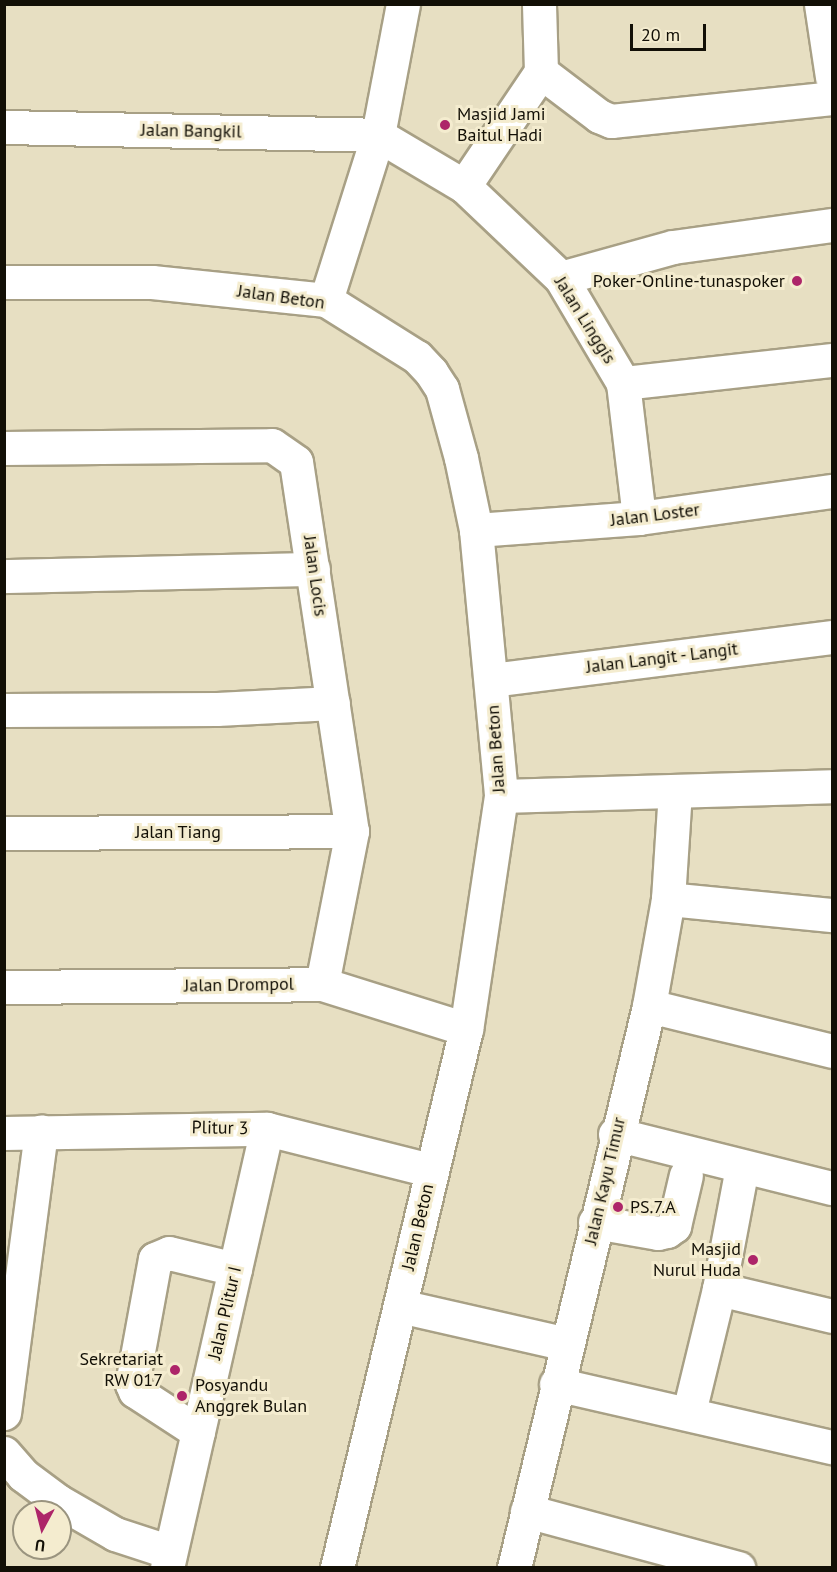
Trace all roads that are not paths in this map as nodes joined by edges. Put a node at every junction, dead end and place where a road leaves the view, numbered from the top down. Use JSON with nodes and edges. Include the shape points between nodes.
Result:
{"nodes":[{"id":1,"x":403,"y":4,"type":"edge"},
{"id":2,"x":540,"y":4,"type":"edge"},
{"id":3,"x":821,"y":4,"type":"edge"},
{"id":4,"x":541,"y":72,"type":"junction"},
{"id":5,"x":832,"y":76,"type":"edge"},
{"id":6,"x":832,"y":98,"type":"edge"},
{"id":7,"x":4,"y":127,"type":"edge"},
{"id":8,"x":378,"y":135,"type":"junction"},
{"id":9,"x":464,"y":186,"type":"junction"},
{"id":10,"x":832,"y":225,"type":"edge"},
{"id":11,"x":561,"y":278,"type":"junction"},
{"id":12,"x":4,"y":282,"type":"edge"},
{"id":13,"x":326,"y":300,"type":"junction"},
{"id":14,"x":832,"y":360,"type":"edge"},
{"id":15,"x":623,"y":383,"type":"junction"},
{"id":16,"x":4,"y":448,"type":"edge"},
{"id":17,"x":832,"y":491,"type":"edge"},
{"id":18,"x":639,"y":518,"type":"junction"},
{"id":19,"x":476,"y":530,"type":"junction"},
{"id":20,"x":313,"y":569,"type":"junction"},
{"id":21,"x":4,"y":576,"type":"edge"},
{"id":22,"x":832,"y":637,"type":"edge"},
{"id":23,"x":491,"y":680,"type":"junction"},
{"id":24,"x":333,"y":703,"type":"junction"},
{"id":25,"x":4,"y":710,"type":"edge"},
{"id":26,"x":832,"y":786,"type":"edge"},
{"id":27,"x":675,"y":791,"type":"junction"},
{"id":28,"x":501,"y":796,"type":"junction"},
{"id":29,"x":352,"y":831,"type":"junction"},
{"id":30,"x":4,"y":834,"type":"edge"},
{"id":31,"x":668,"y":899,"type":"junction"},
{"id":32,"x":832,"y":915,"type":"edge"},
{"id":33,"x":322,"y":984,"type":"junction"},
{"id":34,"x":4,"y":987,"type":"edge"},
{"id":35,"x":649,"y":1006,"type":"junction"},
{"id":36,"x":466,"y":1029,"type":"junction"},
{"id":37,"x":832,"y":1050,"type":"edge"},
{"id":38,"x":267,"y":1129,"type":"junction"},
{"id":39,"x":41,"y":1131,"type":"junction"},
{"id":40,"x":4,"y":1133,"type":"edge"},
{"id":41,"x":615,"y":1134,"type":"junction"},
{"id":42,"x":742,"y":1167,"type":"junction"},
{"id":43,"x":430,"y":1170,"type":"junction"},
{"id":44,"x":686,"y":1175,"type":"dead end"},
{"id":45,"x":832,"y":1188,"type":"edge"},
{"id":46,"x":595,"y":1222,"type":"junction"},
{"id":47,"x":235,"y":1269,"type":"junction"},
{"id":48,"x":719,"y":1289,"type":"junction"},
{"id":49,"x":400,"y":1306,"type":"junction"},
{"id":50,"x":832,"y":1316,"type":"edge"},
{"id":51,"x":567,"y":1344,"type":"junction"},
{"id":52,"x":556,"y":1384,"type":"junction"},
{"id":53,"x":689,"y":1412,"type":"junction"},
{"id":54,"x":4,"y":1413,"type":"edge"},
{"id":55,"x":198,"y":1432,"type":"junction"},
{"id":56,"x":832,"y":1447,"type":"edge"},
{"id":57,"x":4,"y":1453,"type":"edge"},
{"id":58,"x":527,"y":1511,"type":"junction"},
{"id":59,"x":168,"y":1560,"type":"edge"},
{"id":60,"x":337,"y":1568,"type":"edge"},
{"id":61,"x":514,"y":1568,"type":"edge"},
{"id":62,"x":738,"y":1568,"type":"edge"}],
"edges":[{"from":1,"to":8,"type":"street"},
{"from":2,"to":4,"type":"street"},
{"from":3,"to":5,"type":"street"},
{"from":4,"to":6,"type":"street","via":[[611,121]]},
{"from":4,"to":9,"type":"street"},
{"from":7,"to":8,"type":"street","name":"Jalan Bangkil"},
{"from":8,"to":9,"type":"street","name":"Jalan Linggis"},
{"from":8,"to":13,"type":"street"},
{"from":9,"to":11,"type":"street","name":"Jalan Linggis"},
{"from":10,"to":11,"type":"street","via":[[673,247]]},
{"from":11,"to":15,"type":"street","name":"Jalan Linggis"},
{"from":12,"to":13,"type":"street","name":"Jalan Beton","via":[[153,282]]},
{"from":13,"to":19,"type":"street","name":"Jalan Beton","via":[[417,357],[442,389]]},
{"from":14,"to":15,"type":"street"},
{"from":15,"to":18,"type":"street","name":"Jalan Linggis"},
{"from":16,"to":20,"type":"street","name":"Jalan Locis","via":[[282,449],[296,462],[300,473]]},
{"from":17,"to":18,"type":"street","name":"Jalan Loster"},
{"from":18,"to":19,"type":"street","name":"Jalan Loster"},
{"from":19,"to":23,"type":"street","name":"Jalan Beton"},
{"from":20,"to":21,"type":"street"},
{"from":20,"to":24,"type":"street","name":"Jalan Locis"},
{"from":22,"to":23,"type":"street","name":"Jalan Langit - Langit"},
{"from":23,"to":28,"type":"street","name":"Jalan Beton"},
{"from":24,"to":25,"type":"street","via":[[194,709]]},
{"from":24,"to":29,"type":"street","name":"Jalan Locis"},
{"from":26,"to":27,"type":"street"},
{"from":27,"to":28,"type":"street"},
{"from":27,"to":31,"type":"street","name":"Jalan Kayu Timur"},
{"from":28,"to":36,"type":"street","name":"Jalan Beton"},
{"from":29,"to":30,"type":"street","name":"Jalan Tiang"},
{"from":29,"to":33,"type":"street","name":"Jalan Locis"},
{"from":31,"to":32,"type":"street"},
{"from":31,"to":35,"type":"street","name":"Jalan Kayu Timur"},
{"from":33,"to":34,"type":"street","name":"Jalan Drompol"},
{"from":33,"to":36,"type":"street","name":"Jalan Drompol"},
{"from":35,"to":37,"type":"street"},
{"from":35,"to":41,"type":"street","name":"Jalan Kayu Timur"},
{"from":36,"to":43,"type":"street","name":"Jalan Beton"},
{"from":38,"to":39,"type":"street","name":"Plitur 3"},
{"from":38,"to":43,"type":"street","name":"Plitur 3"},
{"from":38,"to":47,"type":"street","name":"Jalan Plitur I"},
{"from":39,"to":40,"type":"street","name":"Plitur 3"},
{"from":39,"to":54,"type":"street"},
{"from":41,"to":42,"type":"street"},
{"from":41,"to":46,"type":"street","name":"Jalan Kayu Timur"},
{"from":42,"to":45,"type":"street"},
{"from":42,"to":48,"type":"street"},
{"from":43,"to":49,"type":"street","name":"Jalan Beton"},
{"from":44,"to":46,"type":"street","via":[[674,1226],[667,1231],[658,1233]]},
{"from":46,"to":51,"type":"street","name":"Jalan Kayu Timur"},
{"from":47,"to":55,"type":"street","name":"Jalan Plitur I"},
{"from":47,"to":55,"type":"street","via":[[169,1253],[155,1259],[132,1384],[135,1391]]},
{"from":48,"to":50,"type":"street"},
{"from":48,"to":53,"type":"street"},
{"from":49,"to":51,"type":"street"},
{"from":49,"to":60,"type":"street","name":"Jalan Beton"},
{"from":51,"to":52,"type":"street","name":"Jalan Kayu Timur"},
{"from":52,"to":53,"type":"street"},
{"from":52,"to":58,"type":"street","name":"Jalan Kayu Timur"},
{"from":53,"to":56,"type":"street"},
{"from":55,"to":59,"type":"street","name":"Jalan Plitur I"},
{"from":57,"to":59,"type":"street","via":[[22,1475],[58,1501]]},
{"from":58,"to":61,"type":"street","name":"Jalan Kayu Timur"},
{"from":58,"to":62,"type":"street"}]}
